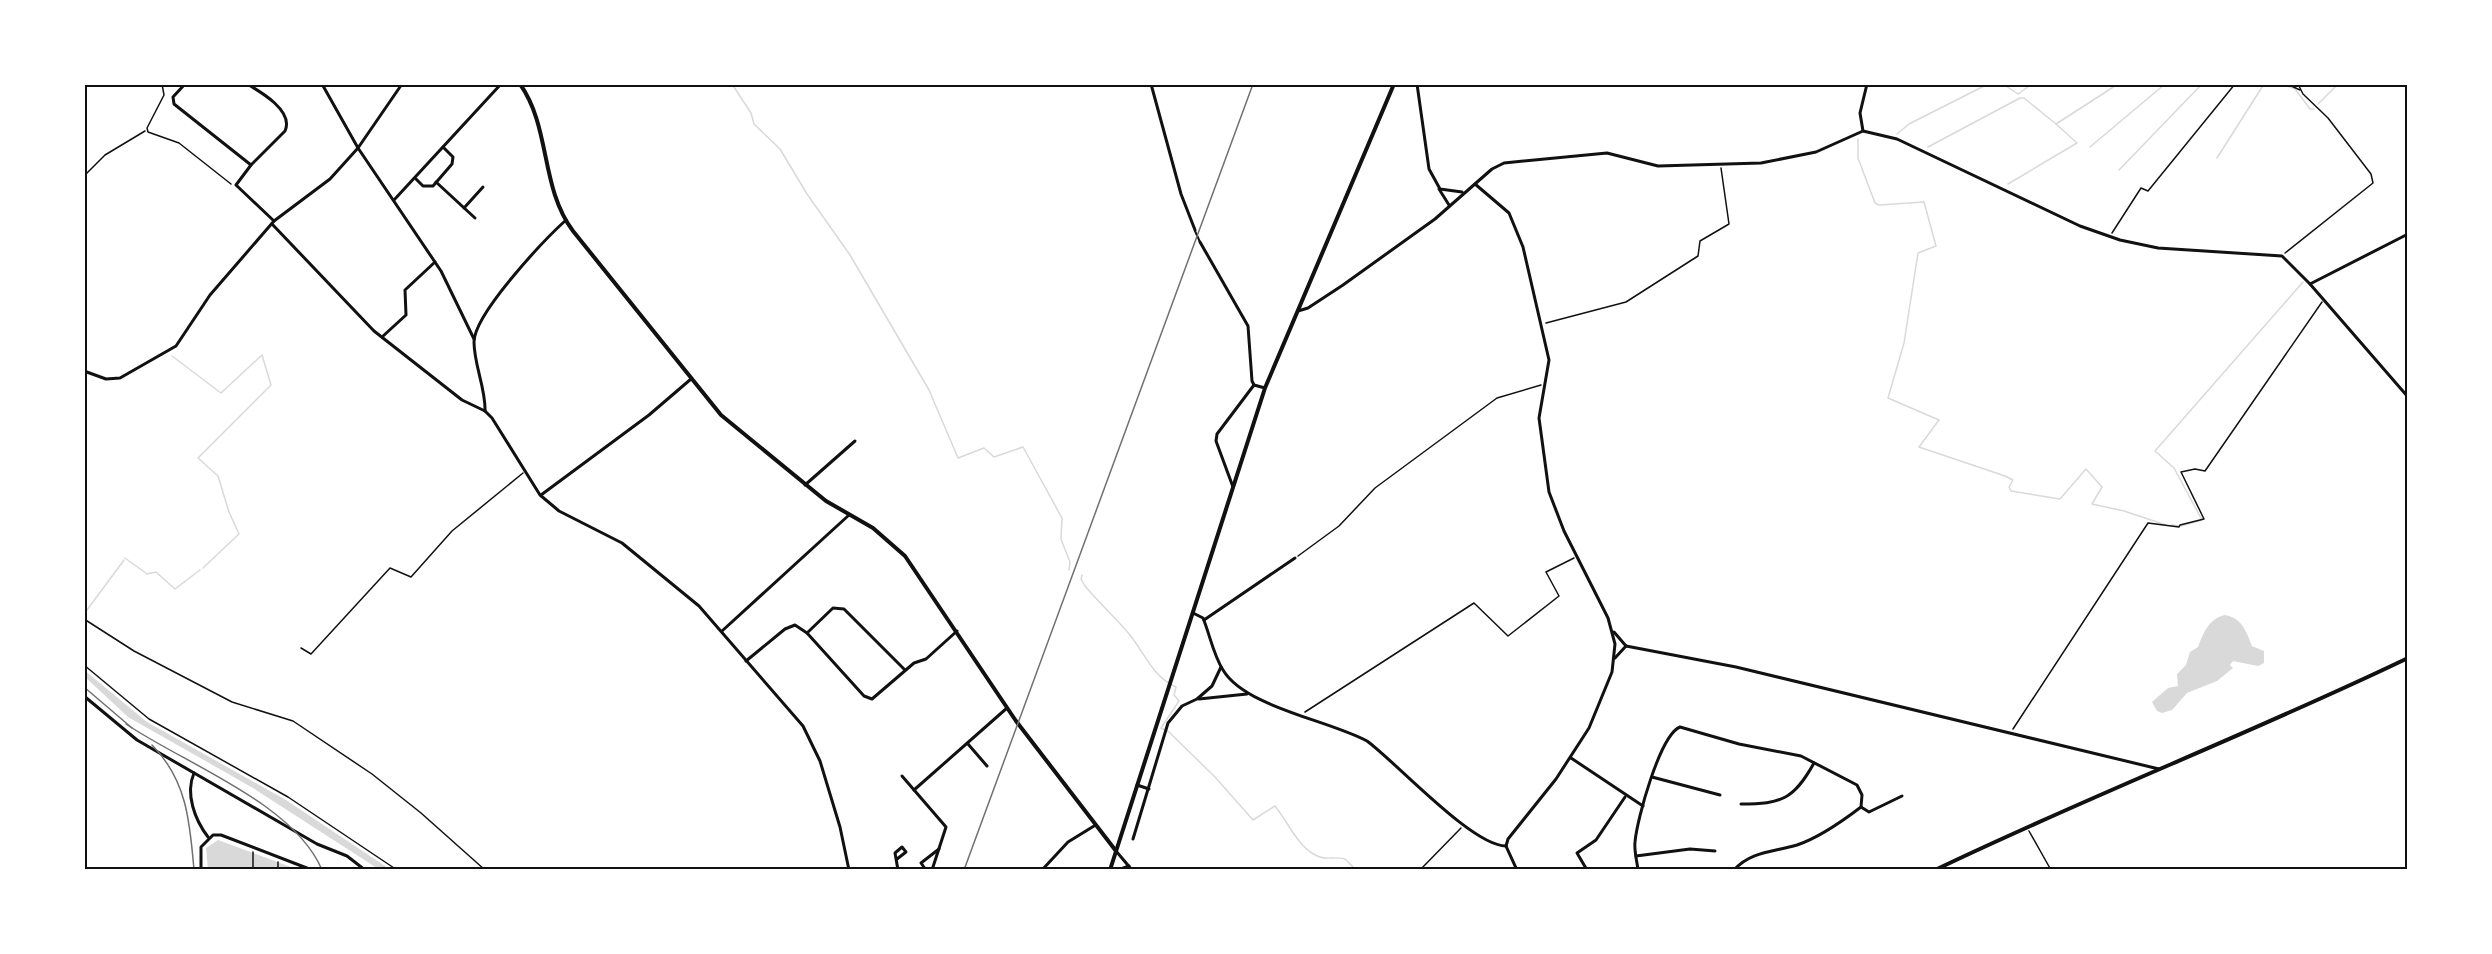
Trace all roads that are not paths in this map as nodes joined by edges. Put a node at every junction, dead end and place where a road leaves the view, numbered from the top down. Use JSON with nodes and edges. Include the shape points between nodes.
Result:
{"nodes":[{"id":1,"x":185,"y":84,"type":"edge"},
{"id":2,"x":247,"y":84,"type":"edge"},
{"id":3,"x":322,"y":84,"type":"edge"},
{"id":4,"x":402,"y":84,"type":"edge"},
{"id":5,"x":501,"y":84,"type":"edge"},
{"id":6,"x":520,"y":84,"type":"edge"},
{"id":7,"x":1151,"y":84,"type":"edge"},
{"id":8,"x":1394,"y":84,"type":"edge"},
{"id":9,"x":1417,"y":84,"type":"edge"},
{"id":10,"x":1867,"y":84,"type":"edge"},
{"id":11,"x":1863,"y":131,"type":"junction"},
{"id":12,"x":443,"y":147,"type":"junction"},
{"id":13,"x":358,"y":148,"type":"junction"},
{"id":14,"x":250,"y":165,"type":"junction"},
{"id":15,"x":416,"y":179,"type":"junction"},
{"id":16,"x":436,"y":182,"type":"junction"},
{"id":17,"x":1475,"y":184,"type":"junction"},
{"id":18,"x":1436,"y":185,"type":"junction"},
{"id":19,"x":483,"y":187,"type":"dead end"},
{"id":20,"x":1464,"y":192,"type":"junction"},
{"id":21,"x":394,"y":200,"type":"junction"},
{"id":22,"x":1449,"y":205,"type":"junction"},
{"id":23,"x":464,"y":208,"type":"junction"},
{"id":24,"x":475,"y":218,"type":"dead end"},
{"id":25,"x":566,"y":220,"type":"junction"},
{"id":26,"x":273,"y":223,"type":"junction"},
{"id":27,"x":1195,"y":230,"type":"joint"},
{"id":28,"x":2408,"y":234,"type":"edge"},
{"id":29,"x":1200,"y":242,"type":"joint"},
{"id":30,"x":435,"y":262,"type":"junction"},
{"id":31,"x":2310,"y":284,"type":"junction"},
{"id":32,"x":1297,"y":311,"type":"junction"},
{"id":33,"x":382,"y":337,"type":"junction"},
{"id":34,"x":474,"y":339,"type":"junction"},
{"id":35,"x":84,"y":371,"type":"edge"},
{"id":36,"x":691,"y":379,"type":"junction"},
{"id":37,"x":1254,"y":385,"type":"junction"},
{"id":38,"x":1266,"y":388,"type":"junction"},
{"id":39,"x":2408,"y":397,"type":"edge"},
{"id":40,"x":485,"y":411,"type":"junction"},
{"id":41,"x":855,"y":441,"type":"dead end"},
{"id":42,"x":805,"y":485,"type":"junction"},
{"id":43,"x":1233,"y":488,"type":"junction"},
{"id":44,"x":540,"y":495,"type":"junction"},
{"id":45,"x":849,"y":515,"type":"junction"},
{"id":46,"x":1295,"y":558,"type":"road end"},
{"id":47,"x":1193,"y":613,"type":"junction"},
{"id":48,"x":1204,"y":620,"type":"junction"},
{"id":49,"x":722,"y":632,"type":"junction"},
{"id":50,"x":957,"y":632,"type":"junction"},
{"id":51,"x":1613,"y":632,"type":"junction"},
{"id":52,"x":807,"y":633,"type":"junction"},
{"id":53,"x":1626,"y":646,"type":"junction"},
{"id":54,"x":1615,"y":658,"type":"junction"},
{"id":55,"x":2408,"y":658,"type":"edge"},
{"id":56,"x":746,"y":661,"type":"junction"},
{"id":57,"x":1221,"y":667,"type":"junction"},
{"id":58,"x":905,"y":670,"type":"junction"},
{"id":59,"x":1247,"y":694,"type":"junction"},
{"id":60,"x":84,"y":696,"type":"edge"},
{"id":61,"x":1197,"y":699,"type":"junction"},
{"id":62,"x":1007,"y":707,"type":"junction"},
{"id":63,"x":968,"y":744,"type":"junction"},
{"id":64,"x":1571,"y":758,"type":"junction"},
{"id":65,"x":1814,"y":763,"type":"junction"},
{"id":66,"x":987,"y":766,"type":"dead end"},
{"id":67,"x":2161,"y":770,"type":"junction"},
{"id":68,"x":194,"y":773,"type":"junction"},
{"id":69,"x":902,"y":776,"type":"dead end"},
{"id":70,"x":1652,"y":777,"type":"junction"},
{"id":71,"x":1137,"y":785,"type":"junction"},
{"id":72,"x":1149,"y":789,"type":"junction"},
{"id":73,"x":914,"y":790,"type":"junction"},
{"id":74,"x":1720,"y":795,"type":"dead end"},
{"id":75,"x":1902,"y":796,"type":"dead end"},
{"id":76,"x":1625,"y":797,"type":"junction"},
{"id":77,"x":1741,"y":804,"type":"dead end"},
{"id":78,"x":1643,"y":806,"type":"junction"},
{"id":79,"x":1861,"y":807,"type":"junction"},
{"id":80,"x":1094,"y":826,"type":"junction"},
{"id":81,"x":208,"y":837,"type":"junction"},
{"id":82,"x":1133,"y":839,"type":"dead end"},
{"id":83,"x":1506,"y":846,"type":"junction"},
{"id":84,"x":939,"y":849,"type":"junction"},
{"id":85,"x":1715,"y":850,"type":"dead end"},
{"id":86,"x":1116,"y":851,"type":"junction"},
{"id":87,"x":1636,"y":856,"type":"junction"},
{"id":88,"x":897,"y":859,"type":"dead end"},
{"id":89,"x":1131,"y":868,"type":"edge"},
{"id":90,"x":201,"y":870,"type":"edge"},
{"id":91,"x":312,"y":870,"type":"edge"},
{"id":92,"x":365,"y":870,"type":"edge"},
{"id":93,"x":849,"y":870,"type":"edge"},
{"id":94,"x":898,"y":870,"type":"edge"},
{"id":95,"x":926,"y":870,"type":"edge"},
{"id":96,"x":932,"y":870,"type":"edge"},
{"id":97,"x":1042,"y":870,"type":"edge"},
{"id":98,"x":1110,"y":870,"type":"edge"},
{"id":99,"x":1118,"y":870,"type":"edge"},
{"id":100,"x":1517,"y":870,"type":"edge"},
{"id":101,"x":1587,"y":870,"type":"edge"},
{"id":102,"x":1638,"y":870,"type":"edge"},
{"id":103,"x":1734,"y":870,"type":"edge"},
{"id":104,"x":1935,"y":870,"type":"edge"}],
"edges":[{"from":1,"to":14,"type":"street","via":[[173,97],[174,104]]},
{"from":2,"to":14,"type":"street","via":[[280,107],[287,127]]},
{"from":3,"to":13,"type":"street"},
{"from":4,"to":13,"type":"street"},
{"from":5,"to":12,"type":"street"},
{"from":6,"to":25,"type":"street","via":[[538,119],[550,181]]},
{"from":7,"to":27,"type":"street","via":[[1181,194]]},
{"from":8,"to":32,"type":"street"},
{"from":9,"to":18,"type":"street","via":[[1429,169]]},
{"from":10,"to":11,"type":"street","via":[[1860,113]]},
{"from":11,"to":17,"type":"street","via":[[1816,152],[1761,163],[1658,166],[1606,153],[1525,159],[1500,165]]},
{"from":11,"to":31,"type":"street","via":[[1897,139],[2080,226],[2158,249],[2282,256]]},
{"from":12,"to":15,"type":"street"},
{"from":12,"to":16,"type":"street","via":[[453,162]]},
{"from":13,"to":21,"type":"street"},
{"from":13,"to":26,"type":"street","via":[[330,179]]},
{"from":14,"to":26,"type":"street","via":[[236,185]]},
{"from":15,"to":16,"type":"street","via":[[428,188]]},
{"from":15,"to":21,"type":"street"},
{"from":16,"to":23,"type":"street"},
{"from":17,"to":20,"type":"street"},
{"from":17,"to":51,"type":"street","via":[[1513,221],[1549,360],[1539,418],[1552,504]]},
{"from":18,"to":20,"type":"street","via":[[1446,191]]},
{"from":18,"to":22,"type":"street"},
{"from":19,"to":23,"type":"street"},
{"from":20,"to":22,"type":"street"},
{"from":21,"to":30,"type":"street"},
{"from":22,"to":32,"type":"street","via":[[1343,285]]},
{"from":23,"to":24,"type":"street"},
{"from":25,"to":34,"type":"street","via":[[515,276],[482,320]]},
{"from":25,"to":36,"type":"street"},
{"from":26,"to":33,"type":"street"},
{"from":26,"to":35,"type":"street","via":[[210,295],[185,336],[168,353],[113,380]]},
{"from":27,"to":29,"type":"street"},
{"from":28,"to":31,"type":"street"},
{"from":29,"to":37,"type":"street","via":[[1248,326]]},
{"from":30,"to":33,"type":"street","via":[[405,290],[406,315]]},
{"from":30,"to":34,"type":"street"},
{"from":31,"to":39,"type":"street"},
{"from":32,"to":38,"type":"street"},
{"from":33,"to":40,"type":"street","via":[[462,400]]},
{"from":34,"to":40,"type":"street"},
{"from":36,"to":42,"type":"street","via":[[730,424]]},
{"from":36,"to":44,"type":"street"},
{"from":37,"to":38,"type":"street"},
{"from":37,"to":43,"type":"street","via":[[1217,434],[1221,459]]},
{"from":38,"to":43,"type":"street"},
{"from":40,"to":44,"type":"street"},
{"from":41,"to":42,"type":"street"},
{"from":42,"to":45,"type":"street"},
{"from":43,"to":47,"type":"street"},
{"from":44,"to":49,"type":"street","via":[[559,511],[622,543],[699,606]]},
{"from":45,"to":49,"type":"street"},
{"from":45,"to":50,"type":"street","via":[[897,548]]},
{"from":46,"to":48,"type":"street"},
{"from":47,"to":48,"type":"street"},
{"from":47,"to":71,"type":"street"},
{"from":48,"to":57,"type":"street"},
{"from":49,"to":56,"type":"street"},
{"from":50,"to":58,"type":"street","via":[[926,659]]},
{"from":50,"to":62,"type":"street"},
{"from":51,"to":53,"type":"street"},
{"from":51,"to":54,"type":"street"},
{"from":52,"to":56,"type":"street","via":[[799,626],[790,626]]},
{"from":52,"to":58,"type":"street","via":[[833,608],[844,609]]},
{"from":52,"to":58,"type":"street","via":[[867,698],[877,696]]},
{"from":53,"to":54,"type":"street"},
{"from":53,"to":67,"type":"street","via":[[1726,665]]},
{"from":54,"to":64,"type":"street","via":[[1597,711]]},
{"from":55,"to":67,"type":"street"},
{"from":56,"to":93,"type":"street","via":[[811,738],[840,827]]},
{"from":57,"to":59,"type":"street","via":[[1236,687]]},
{"from":57,"to":61,"type":"street","via":[[1212,686]]},
{"from":59,"to":61,"type":"street"},
{"from":59,"to":83,"type":"street","via":[[1367,741],[1464,825],[1490,843]]},
{"from":60,"to":68,"type":"street","via":[[129,735]]},
{"from":61,"to":72,"type":"street","via":[[1182,706],[1168,723]]},
{"from":62,"to":63,"type":"street"},
{"from":62,"to":80,"type":"street"},
{"from":63,"to":66,"type":"street"},
{"from":63,"to":73,"type":"street"},
{"from":64,"to":76,"type":"street"},
{"from":64,"to":83,"type":"street"},
{"from":65,"to":70,"type":"street","via":[[1685,726],[1671,734]]},
{"from":65,"to":77,"type":"street","via":[[1803,783],[1788,797],[1768,804]]},
{"from":65,"to":79,"type":"street","via":[[1857,785],[1862,795]]},
{"from":67,"to":104,"type":"street"},
{"from":68,"to":81,"type":"street","via":[[194,811]]},
{"from":68,"to":92,"type":"street","via":[[317,844],[347,856]]},
{"from":69,"to":73,"type":"street"},
{"from":70,"to":74,"type":"street"},
{"from":70,"to":78,"type":"street"},
{"from":71,"to":72,"type":"street"},
{"from":71,"to":86,"type":"street"},
{"from":72,"to":82,"type":"street"},
{"from":73,"to":84,"type":"street","via":[[945,825]]},
{"from":75,"to":79,"type":"street","via":[[1869,812]]},
{"from":76,"to":78,"type":"street"},
{"from":76,"to":101,"type":"street","via":[[1596,840],[1576,853]]},
{"from":78,"to":87,"type":"street"},
{"from":79,"to":103,"type":"street","via":[[1799,844],[1753,855]]},
{"from":80,"to":86,"type":"street"},
{"from":80,"to":97,"type":"street","via":[[1068,843]]},
{"from":81,"to":90,"type":"street","via":[[201,847]]},
{"from":81,"to":91,"type":"street","via":[[222,835]]},
{"from":83,"to":100,"type":"street"},
{"from":84,"to":95,"type":"street","via":[[921,863]]},
{"from":84,"to":96,"type":"street"},
{"from":85,"to":87,"type":"street"},
{"from":86,"to":89,"type":"street"},
{"from":86,"to":98,"type":"street"},
{"from":87,"to":102,"type":"street"},
{"from":88,"to":94,"type":"street"},
{"from":89,"to":99,"type":"street"}]}
